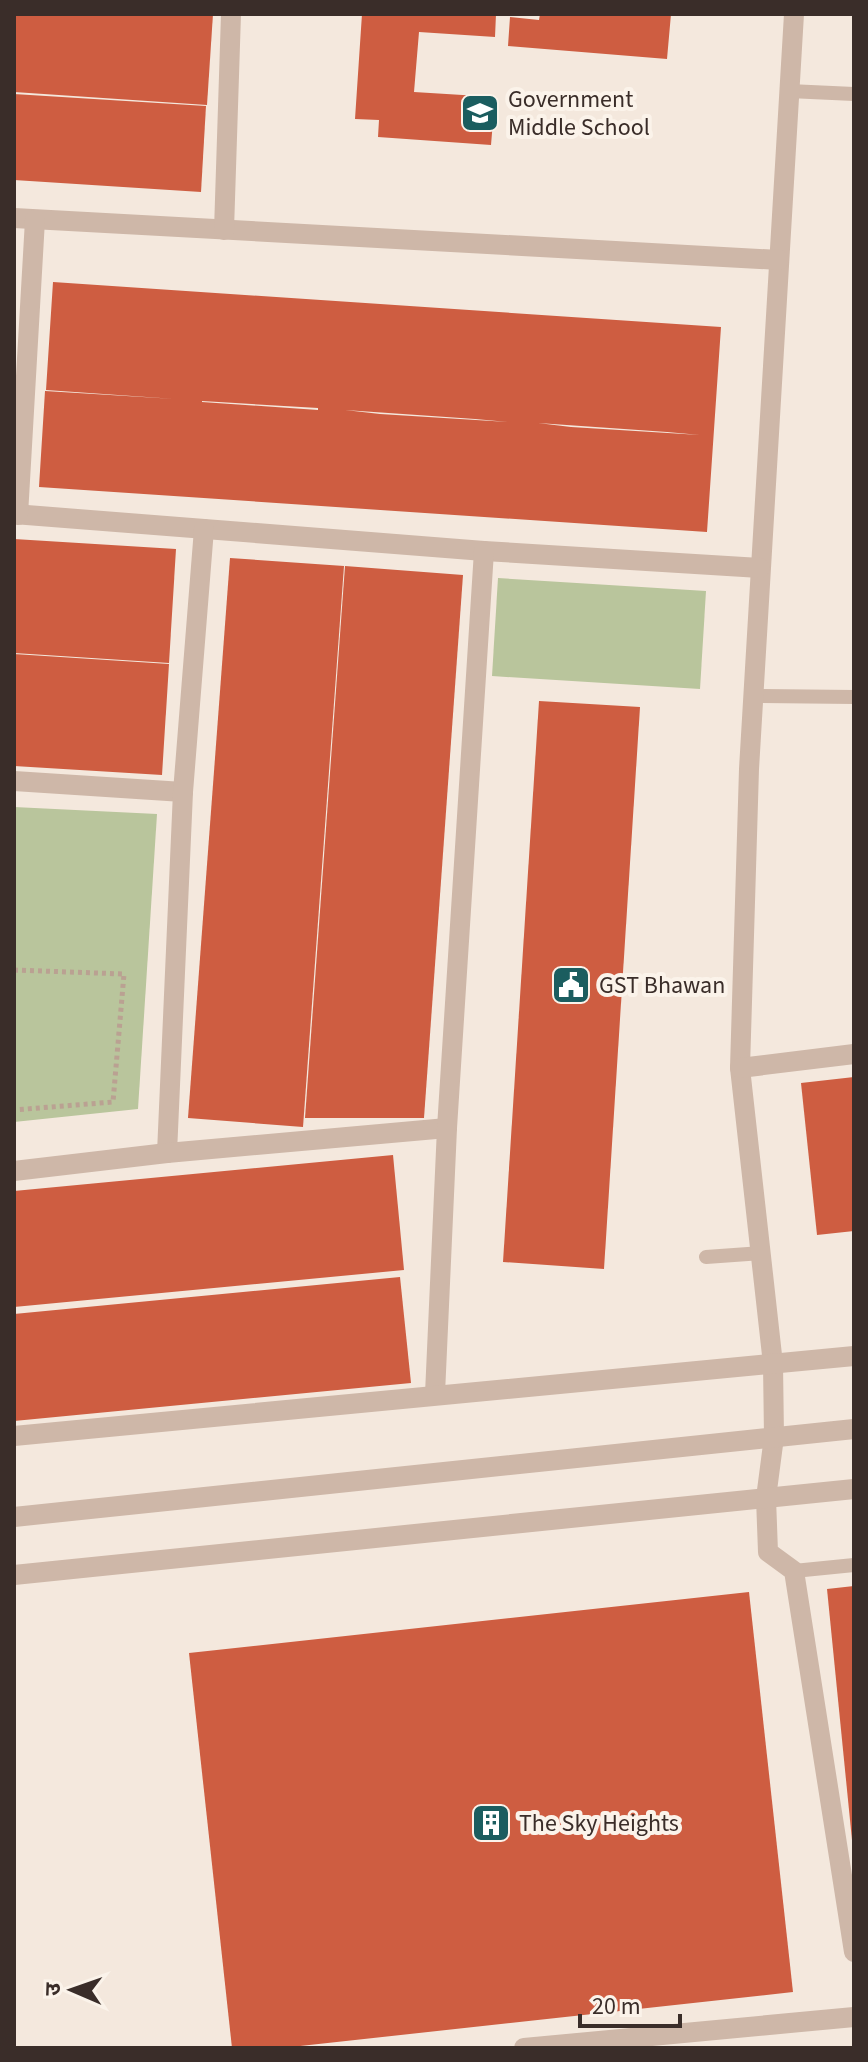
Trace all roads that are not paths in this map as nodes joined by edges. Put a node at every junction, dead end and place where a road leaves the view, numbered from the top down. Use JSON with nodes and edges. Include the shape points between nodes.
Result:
{"nodes":[{"id":1,"x":231,"y":14,"type":"edge"},
{"id":2,"x":794,"y":14,"type":"edge"},
{"id":3,"x":789,"y":91,"type":"junction"},
{"id":4,"x":854,"y":94,"type":"edge"},
{"id":5,"x":14,"y":218,"type":"edge"},
{"id":6,"x":35,"y":220,"type":"junction"},
{"id":7,"x":224,"y":230,"type":"junction"},
{"id":8,"x":779,"y":260,"type":"junction"},
{"id":9,"x":16,"y":514,"type":"edge"},
{"id":10,"x":204,"y":529,"type":"junction"},
{"id":11,"x":484,"y":551,"type":"junction"},
{"id":12,"x":760,"y":568,"type":"junction"},
{"id":13,"x":753,"y":696,"type":"junction"},
{"id":14,"x":854,"y":697,"type":"edge"},
{"id":15,"x":14,"y":781,"type":"edge"},
{"id":16,"x":183,"y":792,"type":"junction"},
{"id":17,"x":854,"y":1054,"type":"edge"},
{"id":18,"x":740,"y":1068,"type":"junction"},
{"id":19,"x":447,"y":1128,"type":"junction"},
{"id":20,"x":167,"y":1153,"type":"junction"},
{"id":21,"x":14,"y":1171,"type":"edge"},
{"id":22,"x":762,"y":1253,"type":"junction"},
{"id":23,"x":706,"y":1257,"type":"dead end"},
{"id":24,"x":854,"y":1356,"type":"edge"},
{"id":25,"x":773,"y":1364,"type":"junction"},
{"id":26,"x":435,"y":1394,"type":"junction"},
{"id":27,"x":854,"y":1429,"type":"edge"},
{"id":28,"x":14,"y":1436,"type":"edge"},
{"id":29,"x":774,"y":1437,"type":"junction"},
{"id":30,"x":854,"y":1489,"type":"edge"},
{"id":31,"x":766,"y":1498,"type":"junction"},
{"id":32,"x":14,"y":1517,"type":"edge"},
{"id":33,"x":854,"y":1565,"type":"edge"},
{"id":34,"x":794,"y":1571,"type":"junction"},
{"id":35,"x":14,"y":1575,"type":"edge"},
{"id":36,"x":854,"y":1952,"type":"edge"},
{"id":37,"x":854,"y":2017,"type":"edge"},
{"id":38,"x":524,"y":2048,"type":"edge"}],
"edges":[{"from":1,"to":7,"type":"street"},
{"from":2,"to":3,"type":"street"},
{"from":3,"to":4,"type":"lane"},
{"from":3,"to":8,"type":"street"},
{"from":5,"to":6,"type":"street"},
{"from":6,"to":7,"type":"street"},
{"from":6,"to":9,"type":"street"},
{"from":7,"to":8,"type":"street"},
{"from":8,"to":12,"type":"street"},
{"from":9,"to":10,"type":"street"},
{"from":10,"to":11,"type":"street"},
{"from":10,"to":16,"type":"street"},
{"from":11,"to":12,"type":"street"},
{"from":11,"to":19,"type":"street"},
{"from":12,"to":13,"type":"street"},
{"from":13,"to":14,"type":"lane"},
{"from":13,"to":18,"type":"street"},
{"from":15,"to":16,"type":"street"},
{"from":16,"to":20,"type":"street"},
{"from":17,"to":18,"type":"street"},
{"from":18,"to":22,"type":"street"},
{"from":19,"to":20,"type":"street"},
{"from":19,"to":26,"type":"street"},
{"from":20,"to":21,"type":"street"},
{"from":22,"to":23,"type":"lane"},
{"from":22,"to":25,"type":"street"},
{"from":24,"to":25,"type":"street"},
{"from":25,"to":26,"type":"street"},
{"from":25,"to":29,"type":"street"},
{"from":26,"to":28,"type":"street"},
{"from":27,"to":29,"type":"street"},
{"from":29,"to":31,"type":"street"},
{"from":29,"to":32,"type":"street"},
{"from":30,"to":31,"type":"street"},
{"from":31,"to":34,"type":"street","via":[[768,1552]]},
{"from":31,"to":35,"type":"street"},
{"from":33,"to":34,"type":"lane"},
{"from":34,"to":36,"type":"street"},
{"from":37,"to":38,"type":"street"}]}
